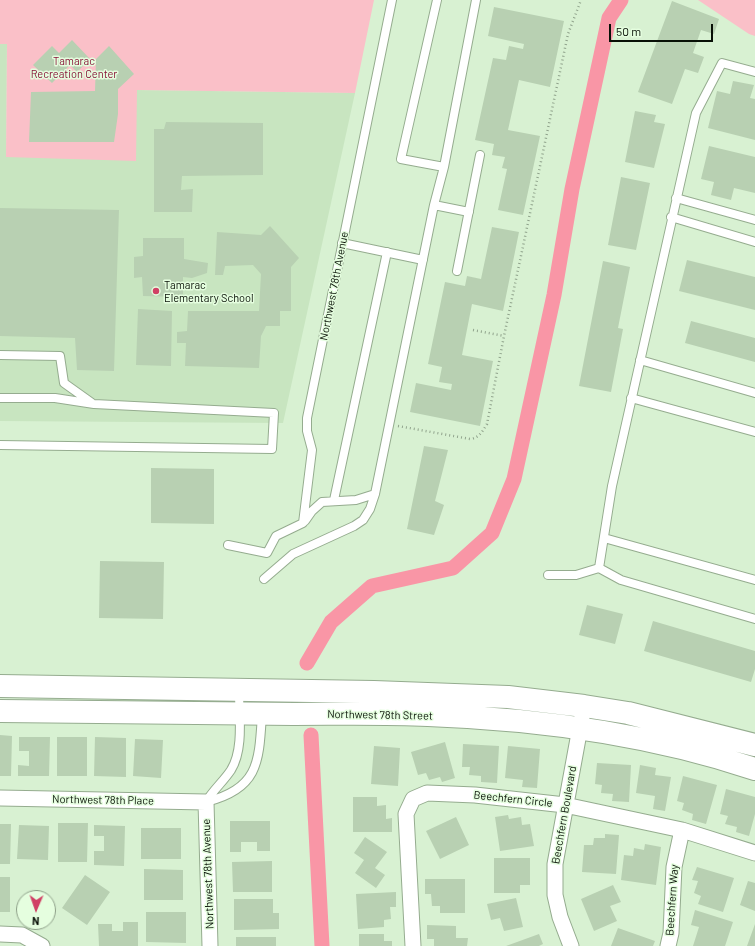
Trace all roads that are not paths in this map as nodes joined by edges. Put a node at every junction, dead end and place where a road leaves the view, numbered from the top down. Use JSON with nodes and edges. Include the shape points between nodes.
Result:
{"nodes":[{"id":1,"x":392,"y":0,"type":"edge"},
{"id":2,"x":437,"y":0,"type":"edge"},
{"id":3,"x":476,"y":0,"type":"edge"},
{"id":4,"x":755,"y":72,"type":"edge"},
{"id":5,"x":480,"y":155,"type":"dead end"},
{"id":6,"x":444,"y":167,"type":"junction"},
{"id":7,"x":676,"y":198,"type":"junction"},
{"id":8,"x":434,"y":205,"type":"junction"},
{"id":9,"x":469,"y":212,"type":"junction"},
{"id":10,"x":671,"y":217,"type":"junction"},
{"id":11,"x":755,"y":220,"type":"edge"},
{"id":12,"x":755,"y":242,"type":"edge"},
{"id":13,"x":342,"y":243,"type":"junction"},
{"id":14,"x":387,"y":252,"type":"junction"},
{"id":15,"x":423,"y":260,"type":"junction"},
{"id":16,"x":457,"y":270,"type":"dead end"},
{"id":17,"x":0,"y":355,"type":"edge"},
{"id":18,"x":640,"y":360,"type":"junction"},
{"id":19,"x":755,"y":394,"type":"edge"},
{"id":20,"x":0,"y":398,"type":"edge"},
{"id":21,"x":631,"y":398,"type":"junction"},
{"id":22,"x":94,"y":404,"type":"junction"},
{"id":23,"x":755,"y":432,"type":"edge"},
{"id":24,"x":0,"y":445,"type":"edge"},
{"id":25,"x":375,"y":494,"type":"junction"},
{"id":26,"x":334,"y":500,"type":"junction"},
{"id":27,"x":303,"y":523,"type":"junction"},
{"id":28,"x":604,"y":538,"type":"junction"},
{"id":29,"x":228,"y":546,"type":"dead end"},
{"id":30,"x":599,"y":568,"type":"junction"},
{"id":31,"x":548,"y":576,"type":"dead end"},
{"id":32,"x":264,"y":579,"type":"dead end"},
{"id":33,"x":755,"y":580,"type":"edge"},
{"id":34,"x":755,"y":619,"type":"edge"},
{"id":35,"x":0,"y":686,"type":"edge"},
{"id":36,"x":239,"y":690,"type":"junction"},
{"id":37,"x":262,"y":702,"type":"junction"},
{"id":38,"x":584,"y":706,"type":"junction"},
{"id":39,"x":0,"y":710,"type":"edge"},
{"id":40,"x":239,"y":713,"type":"junction"},
{"id":41,"x":580,"y":728,"type":"junction"},
{"id":42,"x":755,"y":745,"type":"edge"},
{"id":43,"x":755,"y":769,"type":"edge"},
{"id":44,"x":0,"y":798,"type":"edge"},
{"id":45,"x":206,"y":802,"type":"junction"},
{"id":46,"x":565,"y":804,"type":"junction"},
{"id":47,"x":682,"y":830,"type":"junction"},
{"id":48,"x":755,"y":853,"type":"edge"},
{"id":49,"x":0,"y":934,"type":"edge"},
{"id":50,"x":42,"y":946,"type":"edge"},
{"id":51,"x":210,"y":946,"type":"edge"},
{"id":52,"x":413,"y":946,"type":"edge"},
{"id":53,"x":571,"y":946,"type":"edge"},
{"id":54,"x":668,"y":946,"type":"edge"}],
"edges":[{"from":1,"to":13,"type":"lane","name":"Northwest 78th Avenue"},
{"from":2,"to":6,"type":"lane","via":[[401,159]]},
{"from":3,"to":6,"type":"lane"},
{"from":4,"to":7,"type":"lane","via":[[722,63],[696,113]]},
{"from":5,"to":9,"type":"lane"},
{"from":6,"to":8,"type":"lane"},
{"from":7,"to":10,"type":"lane"},
{"from":7,"to":11,"type":"lane"},
{"from":8,"to":9,"type":"lane"},
{"from":8,"to":15,"type":"lane"},
{"from":9,"to":16,"type":"lane"},
{"from":10,"to":12,"type":"lane"},
{"from":10,"to":18,"type":"lane"},
{"from":13,"to":14,"type":"lane"},
{"from":13,"to":27,"type":"lane","name":"Northwest 78th Avenue","via":[[307,418],[307,432],[312,450]]},
{"from":14,"to":15,"type":"lane"},
{"from":14,"to":26,"type":"lane"},
{"from":15,"to":25,"type":"lane"},
{"from":17,"to":22,"type":"lane","via":[[60,356],[64,383]]},
{"from":18,"to":19,"type":"lane"},
{"from":18,"to":21,"type":"lane"},
{"from":20,"to":22,"type":"lane","via":[[54,398]]},
{"from":21,"to":23,"type":"lane"},
{"from":21,"to":28,"type":"lane"},
{"from":22,"to":24,"type":"lane","via":[[274,413],[272,449]]},
{"from":25,"to":26,"type":"lane","via":[[356,500]]},
{"from":25,"to":32,"type":"lane","via":[[363,520],[293,554]]},
{"from":26,"to":27,"type":"lane","via":[[322,502]]},
{"from":27,"to":29,"type":"lane","via":[[276,536],[267,554]]},
{"from":28,"to":30,"type":"lane"},
{"from":28,"to":33,"type":"lane"},
{"from":30,"to":31,"type":"lane","via":[[576,575]]},
{"from":30,"to":34,"type":"lane","via":[[621,580]]},
{"from":35,"to":36,"type":"street","name":"Northwest 78th Street"},
{"from":36,"to":37,"type":"street","name":"Northwest 78th Street"},
{"from":36,"to":40,"type":"lane"},
{"from":37,"to":38,"type":"street","name":"Northwest 78th Street","via":[[434,694],[508,697]]},
{"from":37,"to":40,"type":"street","name":"Northwest 78th Street"},
{"from":37,"to":41,"type":"street","name":"Northwest 78th Street","via":[[508,720]]},
{"from":37,"to":45,"type":"lane","via":[[258,756],[253,771],[239,789]]},
{"from":38,"to":41,"type":"street","name":"Beechfern Boulevard"},
{"from":38,"to":42,"type":"street","name":"Northwest 78th Street","via":[[628,713]]},
{"from":39,"to":40,"type":"street","name":"Northwest 78th Street"},
{"from":40,"to":45,"type":"lane","via":[[238,755],[231,770]]},
{"from":41,"to":43,"type":"street","name":"Northwest 78th Street","via":[[644,739]]},
{"from":41,"to":46,"type":"street","name":"Beechfern Boulevard"},
{"from":44,"to":45,"type":"street","name":"Northwest 78th Place"},
{"from":45,"to":51,"type":"street","name":"Northwest 78th Avenue"},
{"from":46,"to":47,"type":"street","name":"Beechfern Circle"},
{"from":46,"to":52,"type":"street","name":"Beechfern Circle","via":[[467,794],[427,793],[414,799],[406,814]]},
{"from":46,"to":53,"type":"street","name":"Beechfern Boulevard","via":[[555,864],[555,895]]},
{"from":47,"to":48,"type":"street","name":"Beechfern Circle"},
{"from":47,"to":54,"type":"street","name":"Beechfern Way","via":[[674,867],[671,933]]},
{"from":49,"to":50,"type":"street","via":[[22,935]]}]}
